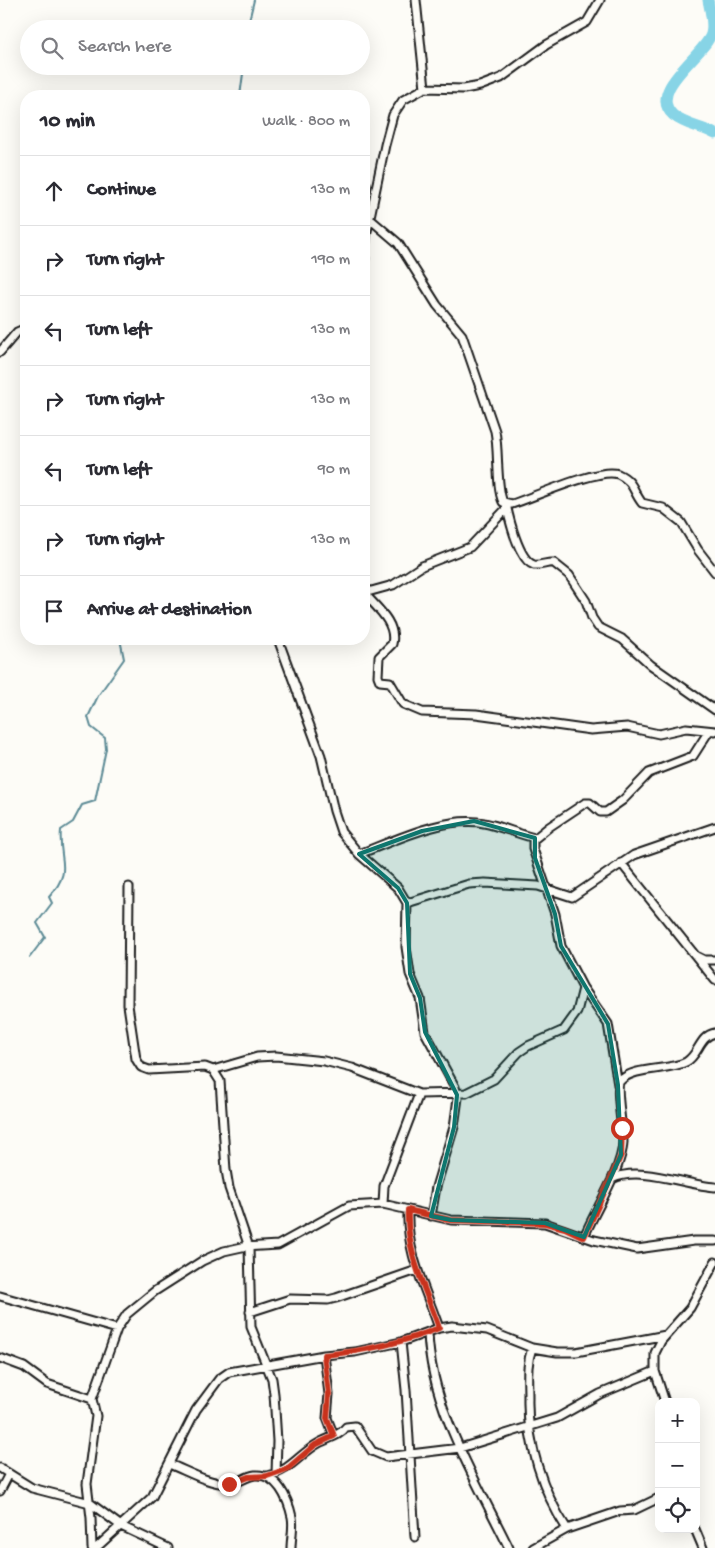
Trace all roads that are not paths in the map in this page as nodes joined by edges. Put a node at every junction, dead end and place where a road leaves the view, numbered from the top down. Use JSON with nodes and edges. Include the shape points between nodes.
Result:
{"nodes":[{"id":1,"x":416,"y":0,"type":"edge"},
{"id":2,"x":600,"y":0,"type":"edge"},
{"id":3,"x":425,"y":88,"type":"junction"},
{"id":4,"x":370,"y":219,"type":"joint"},
{"id":5,"x":20,"y":331,"type":"edge"},
{"id":6,"x":0,"y":352,"type":"edge"},
{"id":7,"x":506,"y":506,"type":"junction"},
{"id":8,"x":715,"y":572,"type":"edge"},
{"id":9,"x":370,"y":591,"type":"edge"},
{"id":10,"x":370,"y":600,"type":"edge"},
{"id":11,"x":280,"y":645,"type":"edge"},
{"id":12,"x":715,"y":710,"type":"edge"},
{"id":13,"x":712,"y":731,"type":"edge"},
{"id":14,"x":715,"y":827,"type":"edge"},
{"id":15,"x":535,"y":838,"type":"junction"},
{"id":16,"x":359,"y":854,"type":"junction"},
{"id":17,"x":621,"y":863,"type":"junction"},
{"id":18,"x":129,"y":887,"type":"dead end"},
{"id":19,"x":546,"y":888,"type":"junction"},
{"id":20,"x":407,"y":903,"type":"junction"},
{"id":21,"x":695,"y":955,"type":"junction"},
{"id":22,"x":715,"y":960,"type":"edge"},
{"id":23,"x":715,"y":980,"type":"edge"},
{"id":24,"x":583,"y":988,"type":"junction"},
{"id":25,"x":715,"y":1033,"type":"edge"},
{"id":26,"x":213,"y":1070,"type":"junction"},
{"id":27,"x":618,"y":1085,"type":"junction"},
{"id":28,"x":419,"y":1094,"type":"junction"},
{"id":29,"x":457,"y":1095,"type":"junction"},
{"id":30,"x":612,"y":1179,"type":"junction"},
{"id":31,"x":715,"y":1187,"type":"edge"},
{"id":32,"x":383,"y":1204,"type":"junction"},
{"id":33,"x":408,"y":1210,"type":"junction"},
{"id":34,"x":431,"y":1216,"type":"junction"},
{"id":35,"x":584,"y":1237,"type":"junction"},
{"id":36,"x":715,"y":1241,"type":"edge"},
{"id":37,"x":249,"y":1247,"type":"junction"},
{"id":38,"x":715,"y":1262,"type":"edge"},
{"id":39,"x":417,"y":1270,"type":"junction"},
{"id":40,"x":0,"y":1296,"type":"edge"},
{"id":41,"x":250,"y":1312,"type":"junction"},
{"id":42,"x":118,"y":1328,"type":"junction"},
{"id":43,"x":439,"y":1328,"type":"junction"},
{"id":44,"x":428,"y":1332,"type":"junction"},
{"id":45,"x":666,"y":1335,"type":"junction"},
{"id":46,"x":401,"y":1342,"type":"junction"},
{"id":47,"x":532,"y":1348,"type":"junction"},
{"id":48,"x":324,"y":1355,"type":"junction"},
{"id":49,"x":0,"y":1358,"type":"edge"},
{"id":50,"x":267,"y":1367,"type":"junction"},
{"id":51,"x":654,"y":1371,"type":"junction"},
{"id":52,"x":664,"y":1398,"type":"edge"},
{"id":53,"x":92,"y":1399,"type":"junction"},
{"id":54,"x":528,"y":1428,"type":"junction"},
{"id":55,"x":334,"y":1436,"type":"junction"},
{"id":56,"x":460,"y":1448,"type":"junction"},
{"id":57,"x":409,"y":1456,"type":"junction"},
{"id":58,"x":169,"y":1464,"type":"junction"},
{"id":59,"x":0,"y":1468,"type":"edge"},
{"id":60,"x":9,"y":1474,"type":"junction"},
{"id":61,"x":276,"y":1474,"type":"junction"},
{"id":62,"x":267,"y":1476,"type":"junction"},
{"id":63,"x":0,"y":1491,"type":"edge"},
{"id":64,"x":655,"y":1500,"type":"edge"},
{"id":65,"x":90,"y":1503,"type":"junction"},
{"id":66,"x":121,"y":1526,"type":"junction"},
{"id":67,"x":566,"y":1529,"type":"junction"},
{"id":68,"x":697,"y":1533,"type":"edge"},
{"id":69,"x":415,"y":1537,"type":"dead end"},
{"id":70,"x":92,"y":1548,"type":"edge"},
{"id":71,"x":96,"y":1548,"type":"edge"},
{"id":72,"x":168,"y":1548,"type":"edge"},
{"id":73,"x":291,"y":1548,"type":"edge"},
{"id":74,"x":509,"y":1548,"type":"edge"},
{"id":75,"x":533,"y":1548,"type":"edge"},
{"id":76,"x":703,"y":1548,"type":"edge"}],
"edges":[{"from":1,"to":3,"type":"street"},
{"from":2,"to":3,"type":"street","via":[[587,22],[546,45],[501,78],[480,86]]},
{"from":3,"to":4,"type":"street","via":[[403,100],[393,116]]},
{"from":4,"to":7,"type":"street","via":[[398,243],[436,305],[462,335],[495,431],[501,495]]},
{"from":5,"to":6,"type":"street"},
{"from":7,"to":8,"type":"street","via":[[591,476],[607,472],[619,475],[634,485],[642,502],[663,508],[681,522]]},
{"from":7,"to":9,"type":"street","via":[[470,547],[422,566],[394,585]]},
{"from":7,"to":12,"type":"street","via":[[527,561],[533,565],[550,562],[567,573],[586,601],[598,627],[622,639]]},
{"from":10,"to":13,"type":"street","via":[[386,618],[392,631],[392,644],[378,657],[378,676],[380,681],[390,682],[400,702],[412,710],[434,714],[476,714],[591,730],[627,727],[659,734],[686,728]]},
{"from":11,"to":16,"type":"street","via":[[321,756],[336,821]]},
{"from":13,"to":15,"type":"street","via":[[693,756],[649,773],[630,794],[606,812],[585,803]]},
{"from":14,"to":17,"type":"street","via":[[650,849]]},
{"from":15,"to":16,"type":"street","via":[[484,823],[462,822],[422,831]]},
{"from":15,"to":19,"type":"street","via":[[533,849]]},
{"from":16,"to":20,"type":"street","via":[[398,888]]},
{"from":17,"to":19,"type":"street","via":[[574,897]]},
{"from":17,"to":21,"type":"street"},
{"from":18,"to":26,"type":"street","via":[[128,1005],[136,1059],[141,1067],[149,1070],[205,1067]]},
{"from":19,"to":20,"type":"street","via":[[468,884]]},
{"from":19,"to":24,"type":"street","via":[[561,946]]},
{"from":20,"to":29,"type":"street","via":[[406,947],[410,974],[420,998],[425,1032],[456,1087]]},
{"from":21,"to":22,"type":"street","via":[[704,960]]},
{"from":21,"to":23,"type":"street"},
{"from":24,"to":27,"type":"street","via":[[608,1024]]},
{"from":24,"to":29,"type":"street","via":[[577,1012],[564,1030],[519,1052],[494,1079]]},
{"from":25,"to":27,"type":"street","via":[[706,1036],[686,1062],[627,1076]]},
{"from":26,"to":28,"type":"street","via":[[257,1057],[324,1061],[370,1074]]},
{"from":26,"to":37,"type":"street","via":[[220,1081],[222,1095],[229,1188]]},
{"from":27,"to":30,"type":"street","via":[[623,1144]]},
{"from":28,"to":29,"type":"street"},
{"from":28,"to":32,"type":"street","via":[[384,1186]]},
{"from":29,"to":34,"type":"street","via":[[454,1127]]},
{"from":30,"to":31,"type":"street","via":[[634,1173]]},
{"from":30,"to":35,"type":"street"},
{"from":32,"to":33,"type":"street"},
{"from":32,"to":37,"type":"street","via":[[349,1206],[278,1245]]},
{"from":33,"to":34,"type":"street"},
{"from":33,"to":39,"type":"street","via":[[409,1241]]},
{"from":34,"to":35,"type":"street","via":[[450,1220],[545,1223]]},
{"from":35,"to":36,"type":"street","via":[[637,1249]]},
{"from":37,"to":41,"type":"street"},
{"from":37,"to":42,"type":"street","via":[[233,1248],[215,1255],[155,1291],[133,1308]]},
{"from":38,"to":45,"type":"street","via":[[690,1308]]},
{"from":39,"to":41,"type":"street","via":[[328,1300],[290,1299]]},
{"from":39,"to":43,"type":"street"},
{"from":40,"to":42,"type":"street"},
{"from":41,"to":50,"type":"street","via":[[255,1339]]},
{"from":42,"to":53,"type":"street"},
{"from":43,"to":44,"type":"street"},
{"from":43,"to":47,"type":"street","via":[[469,1326]]},
{"from":44,"to":46,"type":"street"},
{"from":44,"to":56,"type":"street","via":[[436,1385]]},
{"from":45,"to":47,"type":"street","via":[[576,1352]]},
{"from":45,"to":51,"type":"street","via":[[655,1353]]},
{"from":46,"to":48,"type":"street"},
{"from":46,"to":57,"type":"street"},
{"from":47,"to":54,"type":"street","via":[[527,1361]]},
{"from":48,"to":50,"type":"street"},
{"from":48,"to":55,"type":"street","via":[[329,1394],[327,1418]]},
{"from":49,"to":53,"type":"street","via":[[24,1367],[47,1384]]},
{"from":50,"to":58,"type":"street","via":[[234,1371],[219,1379],[196,1410]]},
{"from":50,"to":61,"type":"street","via":[[272,1378],[277,1424]]},
{"from":51,"to":52,"type":"street"},
{"from":51,"to":54,"type":"street","via":[[600,1394],[557,1418]]},
{"from":53,"to":65,"type":"street","via":[[96,1416],[87,1484]]},
{"from":54,"to":56,"type":"street"},
{"from":54,"to":67,"type":"street","via":[[546,1490]]},
{"from":55,"to":57,"type":"street","via":[[346,1427],[355,1426],[378,1455]]},
{"from":55,"to":61,"type":"street","via":[[315,1445],[296,1463]]},
{"from":56,"to":57,"type":"street"},
{"from":56,"to":74,"type":"street"},
{"from":57,"to":69,"type":"street"},
{"from":58,"to":62,"type":"street","via":[[220,1483]]},
{"from":58,"to":66,"type":"street","via":[[152,1497]]},
{"from":59,"to":60,"type":"street"},
{"from":60,"to":63,"type":"street"},
{"from":60,"to":65,"type":"street","via":[[32,1488]]},
{"from":61,"to":62,"type":"street"},
{"from":62,"to":73,"type":"street","via":[[282,1491],[292,1518]]},
{"from":64,"to":67,"type":"street","via":[[634,1510],[620,1511]]},
{"from":65,"to":66,"type":"street"},
{"from":65,"to":70,"type":"street"},
{"from":66,"to":71,"type":"street"},
{"from":66,"to":72,"type":"street"},
{"from":67,"to":75,"type":"street"},
{"from":68,"to":76,"type":"street"}]}
